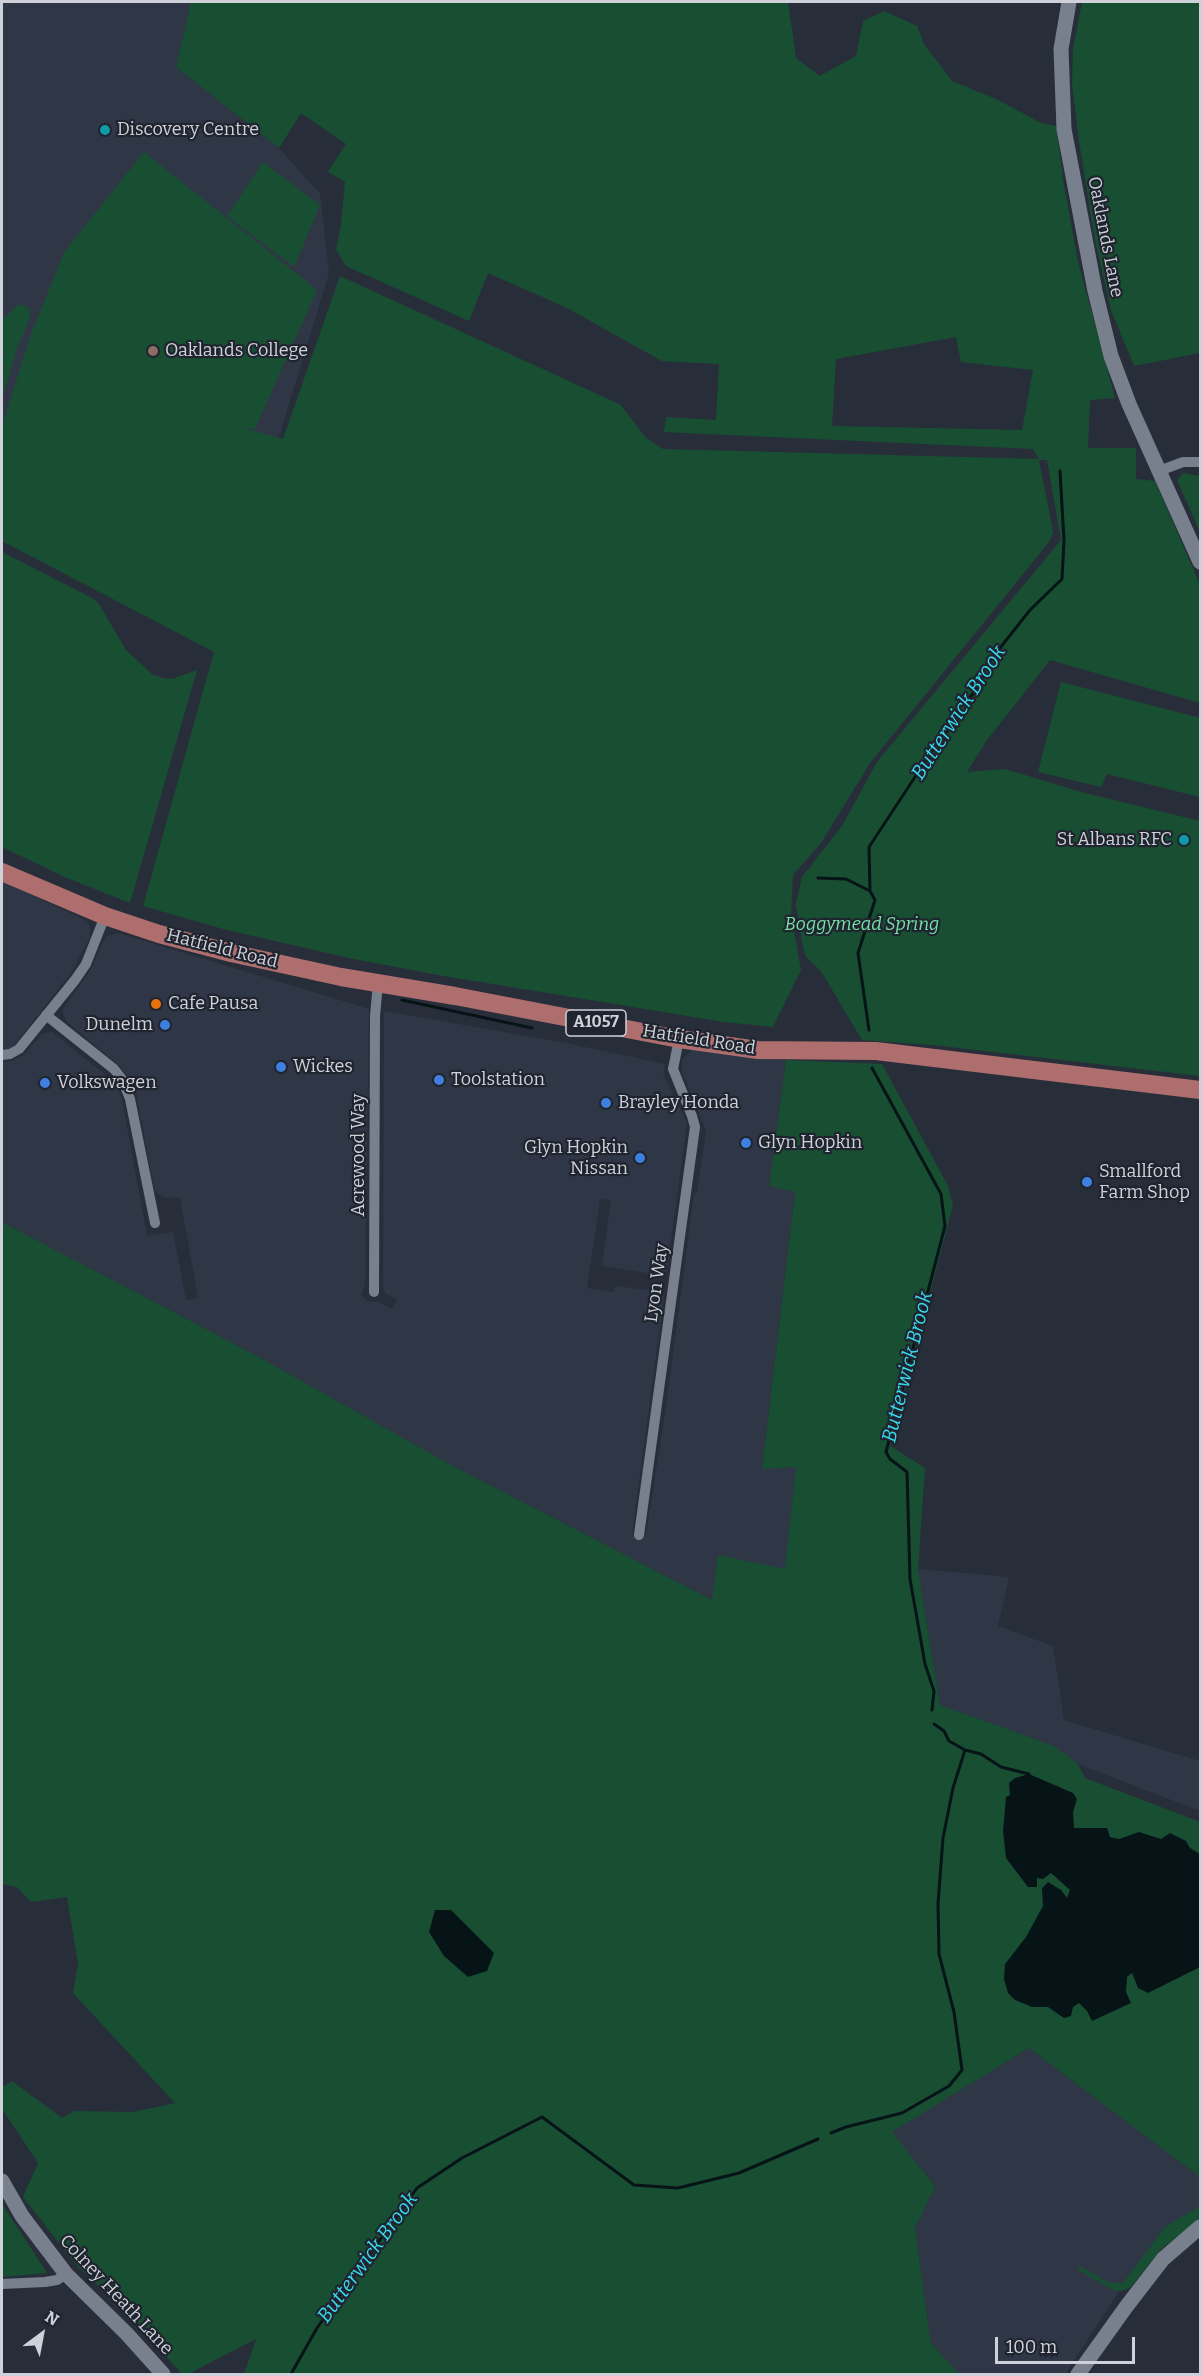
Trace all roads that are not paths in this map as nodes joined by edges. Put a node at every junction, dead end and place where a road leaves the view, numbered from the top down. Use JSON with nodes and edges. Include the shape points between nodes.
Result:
{"nodes":[{"id":1,"x":1069,"y":2,"type":"edge"},
{"id":2,"x":1200,"y":462,"type":"edge"},
{"id":3,"x":1159,"y":471,"type":"junction"},
{"id":4,"x":1200,"y":562,"type":"edge"},
{"id":5,"x":2,"y":872,"type":"edge"},
{"id":6,"x":105,"y":916,"type":"junction"},
{"id":7,"x":378,"y":983,"type":"junction"},
{"id":8,"x":46,"y":1015,"type":"junction"},
{"id":9,"x":680,"y":1039,"type":"junction"},
{"id":10,"x":2,"y":1055,"type":"edge"},
{"id":11,"x":1200,"y":1090,"type":"edge"},
{"id":12,"x":155,"y":1223,"type":"dead end"},
{"id":13,"x":374,"y":1292,"type":"dead end"},
{"id":14,"x":639,"y":1535,"type":"dead end"},
{"id":15,"x":2,"y":2181,"type":"edge"},
{"id":16,"x":1200,"y":2227,"type":"edge"},
{"id":17,"x":66,"y":2274,"type":"junction"},
{"id":18,"x":2,"y":2284,"type":"edge"},
{"id":19,"x":162,"y":2374,"type":"edge"},
{"id":20,"x":1078,"y":2374,"type":"edge"}],
"edges":[{"from":1,"to":3,"type":"street","name":"Oaklands Lane","via":[[1061,49],[1062,109],[1086,250],[1112,356]]},
{"from":2,"to":3,"type":"street","via":[[1183,462]]},
{"from":3,"to":4,"type":"street","name":"Oaklands Lane"},
{"from":5,"to":6,"type":"main road","name":"Hatfield Road","number":"A1057"},
{"from":6,"to":7,"type":"main road","name":"Hatfield Road","number":"A1057","via":[[231,953]]},
{"from":6,"to":8,"type":"street","via":[[86,964]]},
{"from":7,"to":9,"type":"main road","name":"Hatfield Road","number":"A1057"},
{"from":7,"to":13,"type":"street","name":"Acrewood Way"},
{"from":8,"to":10,"type":"street","via":[[19,1049]]},
{"from":8,"to":12,"type":"street","via":[[122,1079],[130,1099]]},
{"from":9,"to":11,"type":"main road","name":"Hatfield Road","number":"A1057","via":[[758,1050],[876,1051]]},
{"from":9,"to":14,"type":"street","name":"Lyon Way","via":[[673,1070],[694,1127]]},
{"from":15,"to":17,"type":"street","name":"Colney Heath Lane","via":[[22,2216]]},
{"from":16,"to":20,"type":"street","via":[[1163,2259]]},
{"from":17,"to":18,"type":"street","via":[[45,2282]]},
{"from":17,"to":19,"type":"street","name":"Colney Heath Lane"}]}
